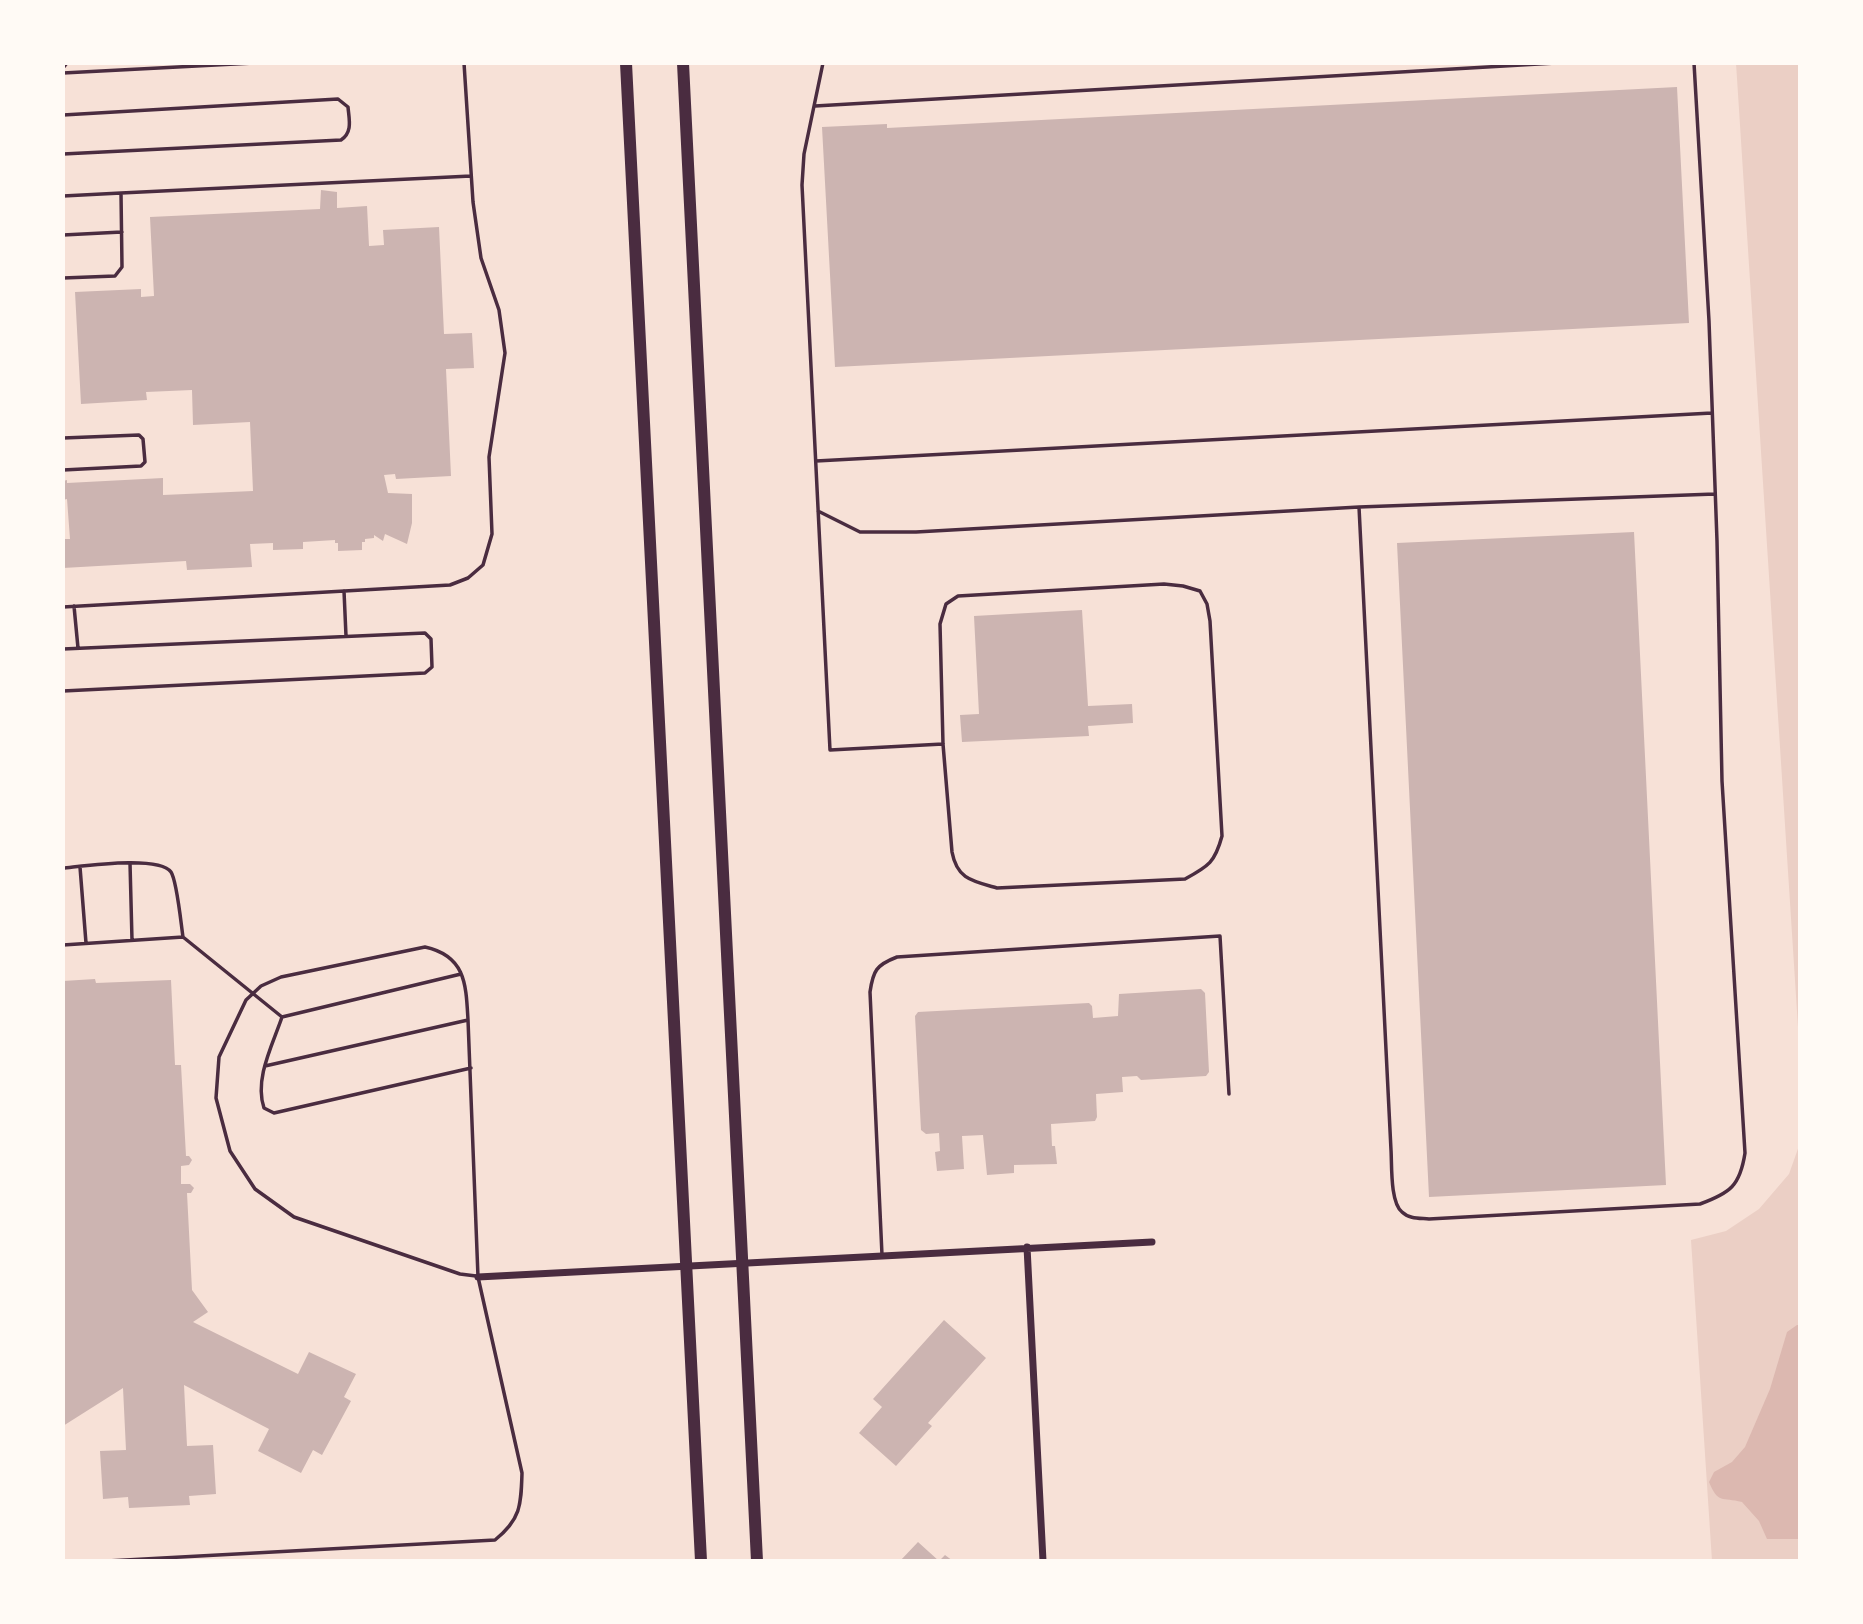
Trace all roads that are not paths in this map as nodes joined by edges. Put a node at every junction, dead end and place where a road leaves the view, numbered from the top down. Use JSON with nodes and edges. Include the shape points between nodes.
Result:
{"nodes":[{"id":1,"x":67,"y":63,"type":"edge"},
{"id":2,"x":242,"y":63,"type":"edge"},
{"id":3,"x":254,"y":63,"type":"edge"},
{"id":4,"x":464,"y":63,"type":"edge"},
{"id":5,"x":626,"y":63,"type":"edge"},
{"id":6,"x":684,"y":63,"type":"edge"},
{"id":7,"x":823,"y":63,"type":"edge"},
{"id":8,"x":1556,"y":63,"type":"edge"},
{"id":9,"x":1694,"y":63,"type":"edge"},
{"id":10,"x":201,"y":64,"type":"edge"},
{"id":11,"x":63,"y":71,"type":"edge"},
{"id":12,"x":815,"y":106,"type":"junction"},
{"id":13,"x":63,"y":115,"type":"edge"},
{"id":14,"x":63,"y":154,"type":"edge"},
{"id":15,"x":472,"y":176,"type":"junction"},
{"id":16,"x":121,"y":193,"type":"junction"},
{"id":17,"x":63,"y":196,"type":"edge"},
{"id":18,"x":122,"y":232,"type":"junction"},
{"id":19,"x":63,"y":235,"type":"edge"},
{"id":20,"x":63,"y":278,"type":"edge"},
{"id":21,"x":1712,"y":413,"type":"junction"},
{"id":22,"x":63,"y":438,"type":"edge"},
{"id":23,"x":816,"y":461,"type":"junction"},
{"id":24,"x":63,"y":470,"type":"edge"},
{"id":25,"x":1715,"y":494,"type":"junction"},
{"id":26,"x":1359,"y":507,"type":"junction"},
{"id":27,"x":818,"y":511,"type":"junction"},
{"id":28,"x":344,"y":591,"type":"junction"},
{"id":29,"x":74,"y":606,"type":"junction"},
{"id":30,"x":63,"y":607,"type":"edge"},
{"id":31,"x":346,"y":636,"type":"junction"},
{"id":32,"x":78,"y":648,"type":"junction"},
{"id":33,"x":63,"y":649,"type":"edge"},
{"id":34,"x":63,"y":691,"type":"edge"},
{"id":35,"x":943,"y":744,"type":"junction"},
{"id":36,"x":130,"y":863,"type":"junction"},
{"id":37,"x":80,"y":867,"type":"junction"},
{"id":38,"x":63,"y":868,"type":"edge"},
{"id":39,"x":183,"y":937,"type":"junction"},
{"id":40,"x":132,"y":940,"type":"junction"},
{"id":41,"x":86,"y":943,"type":"junction"},
{"id":42,"x":63,"y":945,"type":"edge"},
{"id":43,"x":462,"y":974,"type":"junction"},
{"id":44,"x":253,"y":992,"type":"junction"},
{"id":45,"x":282,"y":1017,"type":"junction"},
{"id":46,"x":468,"y":1020,"type":"junction"},
{"id":47,"x":265,"y":1066,"type":"junction"},
{"id":48,"x":471,"y":1068,"type":"junction"},
{"id":49,"x":1229,"y":1094,"type":"dead end"},
{"id":50,"x":1152,"y":1242,"type":"dead end"},
{"id":51,"x":1027,"y":1247,"type":"junction"},
{"id":52,"x":882,"y":1255,"type":"junction"},
{"id":53,"x":741,"y":1262,"type":"junction"},
{"id":54,"x":687,"y":1265,"type":"junction"},
{"id":55,"x":478,"y":1277,"type":"junction"},
{"id":56,"x":107,"y":1561,"type":"edge"},
{"id":57,"x":701,"y":1561,"type":"edge"},
{"id":58,"x":757,"y":1561,"type":"edge"},
{"id":59,"x":1043,"y":1561,"type":"edge"}],
"edges":[{"from":1,"to":11,"type":"lane"},
{"from":2,"to":3,"type":"lane"},
{"from":2,"to":10,"type":"lane"},
{"from":4,"to":15,"type":"lane"},
{"from":5,"to":54,"type":"main road"},
{"from":6,"to":53,"type":"main road"},
{"from":7,"to":12,"type":"lane"},
{"from":8,"to":12,"type":"lane"},
{"from":9,"to":21,"type":"lane"},
{"from":10,"to":11,"type":"lane"},
{"from":12,"to":23,"type":"lane","via":[[802,185]]},
{"from":13,"to":14,"type":"lane","via":[[338,99],[348,107],[349,129],[341,140]]},
{"from":15,"to":16,"type":"lane"},
{"from":15,"to":28,"type":"lane","via":[[481,258],[499,310],[505,354],[489,457],[492,534],[483,565],[450,585]]},
{"from":16,"to":17,"type":"lane"},
{"from":16,"to":18,"type":"lane"},
{"from":18,"to":19,"type":"lane"},
{"from":18,"to":20,"type":"lane","via":[[122,267],[115,276]]},
{"from":21,"to":23,"type":"lane"},
{"from":21,"to":25,"type":"lane"},
{"from":22,"to":24,"type":"lane","via":[[139,435],[145,462],[141,466]]},
{"from":23,"to":27,"type":"lane"},
{"from":25,"to":26,"type":"lane"},
{"from":25,"to":26,"type":"lane","via":[[1722,781],[1745,1153],[1742,1170],[1732,1189],[1700,1204],[1429,1219],[1400,1211],[1392,1180]]},
{"from":26,"to":27,"type":"lane","via":[[916,532],[860,532]]},
{"from":27,"to":35,"type":"lane","via":[[830,750]]},
{"from":28,"to":29,"type":"lane"},
{"from":28,"to":31,"type":"lane"},
{"from":29,"to":30,"type":"lane"},
{"from":29,"to":32,"type":"lane"},
{"from":31,"to":32,"type":"lane"},
{"from":31,"to":34,"type":"lane","via":[[425,633],[431,639],[432,667],[425,673]]},
{"from":32,"to":33,"type":"lane"},
{"from":35,"to":35,"type":"lane","via":[[940,624],[946,604],[958,596],[1164,584],[1200,592],[1207,604],[1222,836],[1217,856],[1206,868],[1185,879],[996,888],[970,880],[955,867],[951,852]]},
{"from":36,"to":37,"type":"lane"},
{"from":36,"to":39,"type":"lane","via":[[165,866],[173,874]]},
{"from":36,"to":40,"type":"lane"},
{"from":37,"to":38,"type":"lane"},
{"from":37,"to":41,"type":"lane"},
{"from":39,"to":40,"type":"lane"},
{"from":39,"to":44,"type":"lane"},
{"from":40,"to":41,"type":"lane"},
{"from":41,"to":42,"type":"lane"},
{"from":43,"to":44,"type":"lane","via":[[447,955],[425,947],[269,980]]},
{"from":43,"to":45,"type":"lane"},
{"from":43,"to":46,"type":"lane"},
{"from":44,"to":45,"type":"lane"},
{"from":44,"to":55,"type":"lane","via":[[240,1007],[219,1057],[216,1098],[230,1151],[256,1189],[294,1217]]},
{"from":45,"to":47,"type":"lane"},
{"from":46,"to":47,"type":"lane"},
{"from":46,"to":48,"type":"lane"},
{"from":47,"to":48,"type":"lane","via":[[262,1101],[274,1114]]},
{"from":48,"to":55,"type":"lane"},
{"from":49,"to":52,"type":"lane","via":[[1220,936],[897,957],[881,963],[870,992]]},
{"from":50,"to":51,"type":"street"},
{"from":51,"to":52,"type":"street"},
{"from":51,"to":59,"type":"street"},
{"from":52,"to":53,"type":"street"},
{"from":53,"to":54,"type":"street"},
{"from":53,"to":58,"type":"main road"},
{"from":54,"to":55,"type":"street"},
{"from":54,"to":57,"type":"main road"},
{"from":55,"to":56,"type":"lane","via":[[522,1473],[521,1503],[510,1528],[495,1540]]}]}
